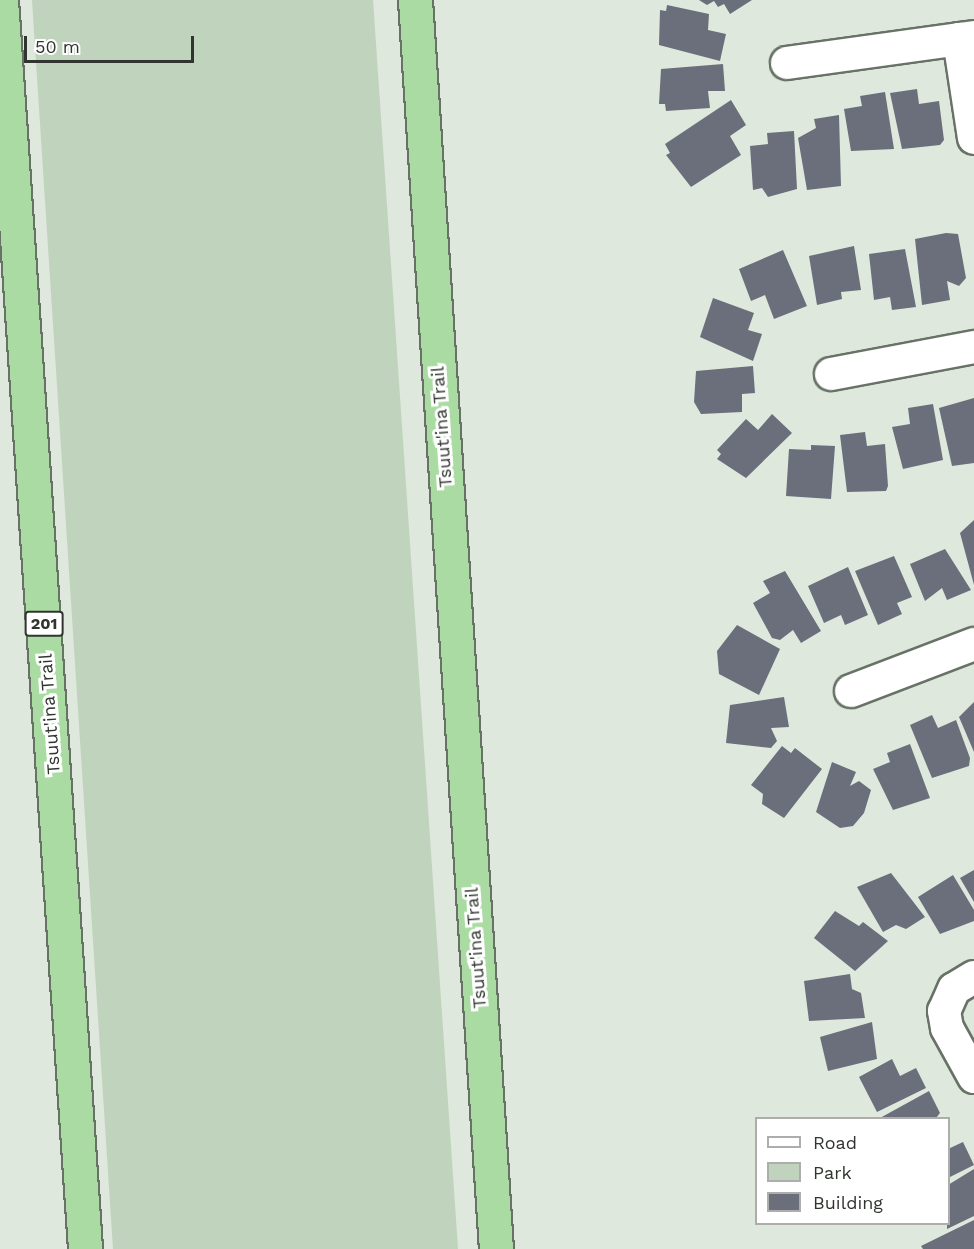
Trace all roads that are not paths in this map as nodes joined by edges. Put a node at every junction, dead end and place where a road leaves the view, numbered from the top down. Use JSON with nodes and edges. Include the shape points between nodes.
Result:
{"nodes":[{"id":1,"x":1,"y":0,"type":"edge"},
{"id":2,"x":415,"y":0,"type":"edge"},
{"id":3,"x":966,"y":38,"type":"edge"},
{"id":4,"x":787,"y":63,"type":"dead end"},
{"id":5,"x":974,"y":138,"type":"edge"},
{"id":6,"x":974,"y":347,"type":"edge"},
{"id":7,"x":831,"y":374,"type":"dead end"},
{"id":8,"x":974,"y":644,"type":"edge"},
{"id":9,"x":851,"y":691,"type":"dead end"},
{"id":10,"x":974,"y":977,"type":"edge"},
{"id":11,"x":974,"y":1077,"type":"edge"},
{"id":12,"x":85,"y":1249,"type":"edge"},
{"id":13,"x":496,"y":1249,"type":"edge"}],
"edges":[{"from":1,"to":12,"type":"highway","name":"Tsuut'ina Trail","number":"201"},
{"from":2,"to":13,"type":"highway","name":"Tsuut'ina Trail"},
{"from":3,"to":4,"type":"street"},
{"from":3,"to":5,"type":"street"},
{"from":6,"to":7,"type":"street"},
{"from":8,"to":9,"type":"street"},
{"from":10,"to":11,"type":"street","via":[[954,989],[945,1011],[947,1028]]}]}
